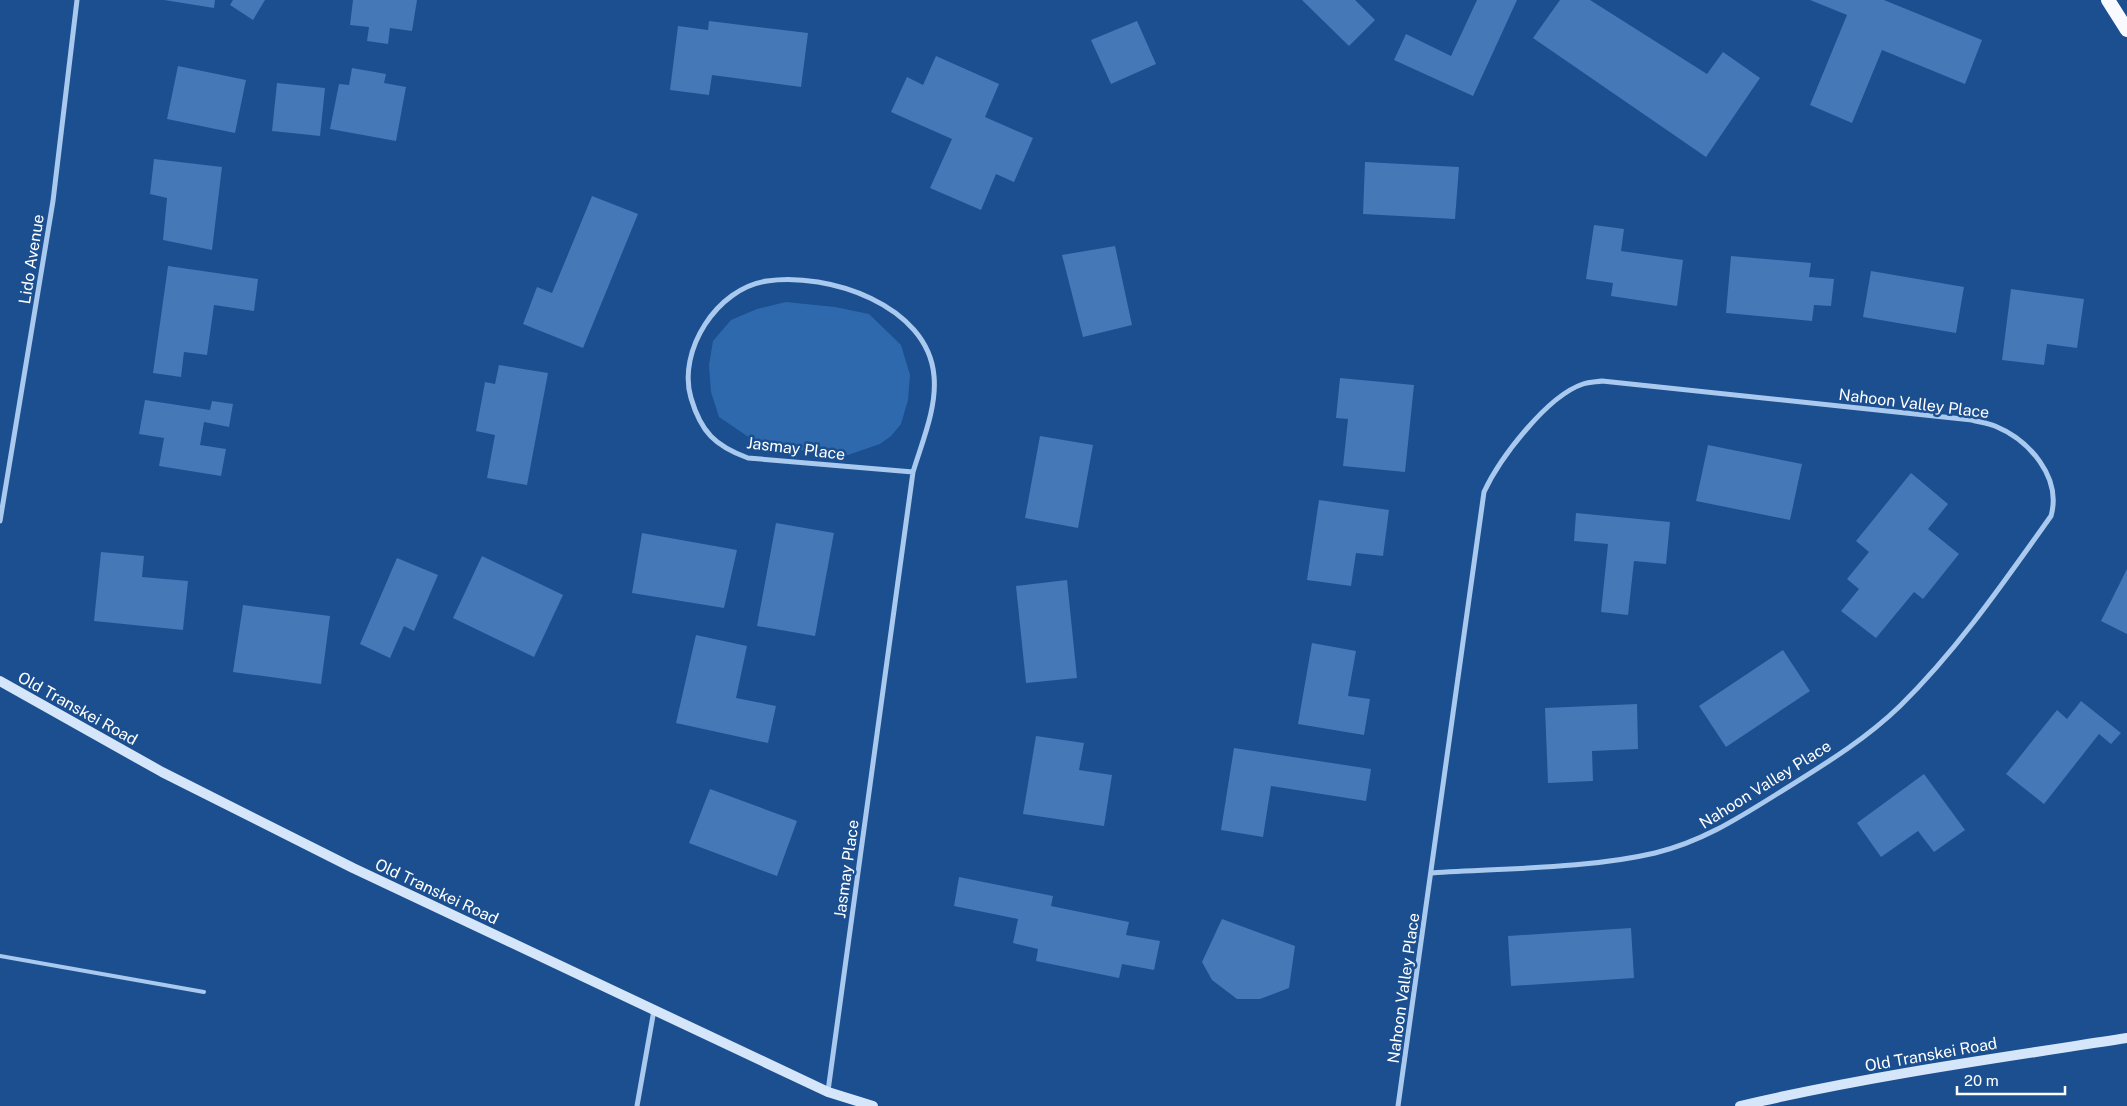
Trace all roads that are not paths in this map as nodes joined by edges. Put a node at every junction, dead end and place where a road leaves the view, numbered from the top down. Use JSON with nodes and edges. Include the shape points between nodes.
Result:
{"nodes":[{"id":1,"x":77,"y":0,"type":"edge"},
{"id":2,"x":2108,"y":0,"type":"edge"},
{"id":3,"x":2127,"y":30,"type":"edge"},
{"id":4,"x":913,"y":472,"type":"junction"},
{"id":5,"x":0,"y":521,"type":"edge"},
{"id":6,"x":0,"y":681,"type":"edge"},
{"id":7,"x":1432,"y":873,"type":"junction"},
{"id":8,"x":0,"y":956,"type":"edge"},
{"id":9,"x":204,"y":992,"type":"dead end"},
{"id":10,"x":654,"y":1010,"type":"junction"},
{"id":11,"x":2127,"y":1038,"type":"edge"},
{"id":12,"x":828,"y":1092,"type":"junction"},
{"id":13,"x":637,"y":1106,"type":"edge"},
{"id":14,"x":873,"y":1106,"type":"edge"},
{"id":15,"x":1398,"y":1106,"type":"edge"},
{"id":16,"x":1740,"y":1106,"type":"edge"}],
"edges":[{"from":1,"to":5,"type":"street","name":"Lido Avenue","via":[[53,201]]},
{"from":2,"to":3,"type":"highway"},
{"from":4,"to":4,"type":"street","name":"Jasmay Place","via":[[931,409],[934,377],[923,340],[910,324],[889,308],[853,292],[817,283],[765,281],[730,298],[702,328],[693,345],[687,380],[696,415],[715,442],[748,458]]},
{"from":4,"to":12,"type":"street","name":"Jasmay Place"},
{"from":6,"to":10,"type":"main road","name":"Old Transkei Road","via":[[162,772],[344,864]]},
{"from":7,"to":7,"type":"street","name":"Nahoon Valley Place","via":[[1484,492],[1492,475],[1517,441],[1566,393],[1583,384],[1602,381],[1972,420],[1994,426],[2012,436],[2028,448],[2042,466],[2054,490],[2051,516],[1984,610],[1899,706],[1863,738],[1816,770],[1702,838],[1655,853],[1600,862]]},
{"from":7,"to":15,"type":"street","name":"Nahoon Valley Place"},
{"from":8,"to":9,"type":"lane"},
{"from":10,"to":12,"type":"main road","name":"Old Transkei Road"},
{"from":10,"to":13,"type":"street"},
{"from":11,"to":16,"type":"main road","name":"Old Transkei Road","via":[[1960,1063],[1808,1090]]},
{"from":12,"to":14,"type":"main road","name":"Old Transkei Road"}]}
